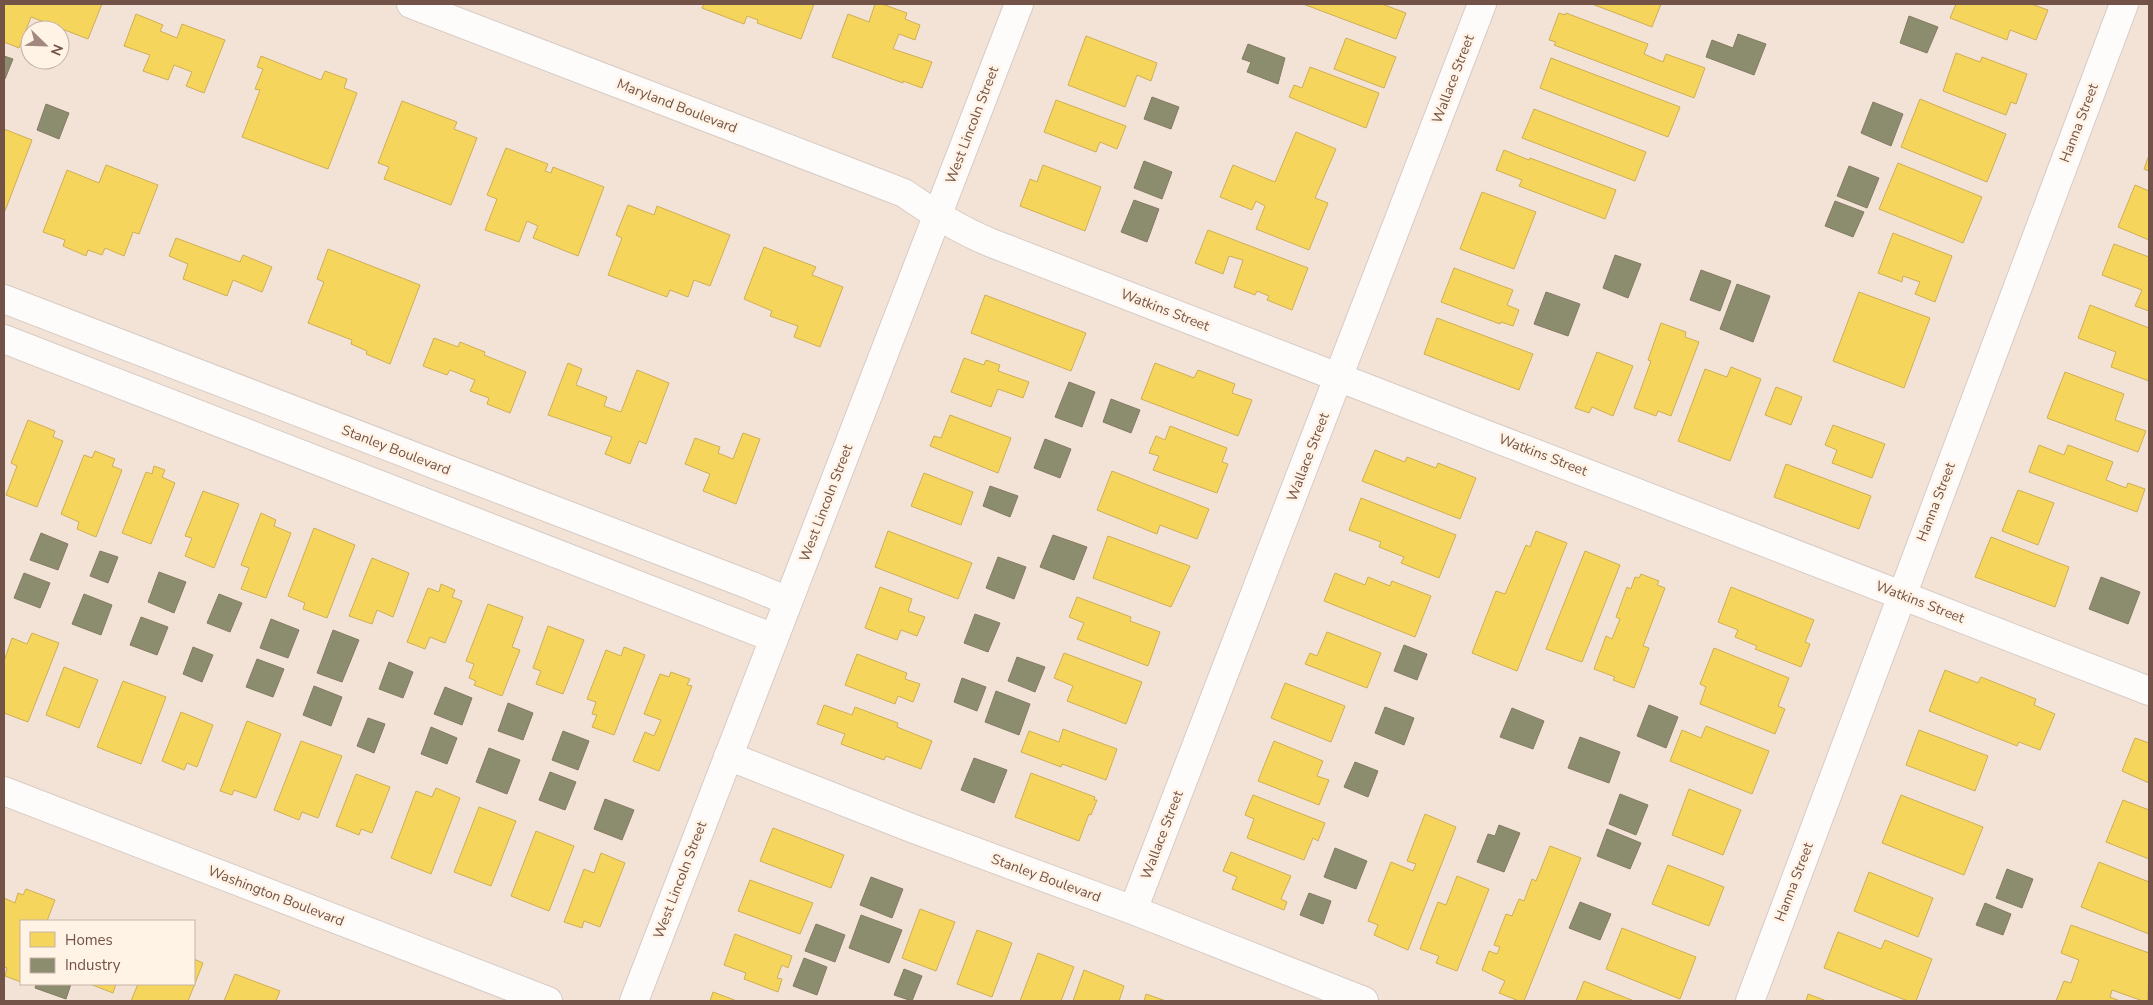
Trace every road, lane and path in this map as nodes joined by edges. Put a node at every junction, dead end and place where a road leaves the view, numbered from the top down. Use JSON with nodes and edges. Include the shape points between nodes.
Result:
{"nodes":[{"id":1,"x":411,"y":4,"type":"edge"},
{"id":2,"x":1019,"y":4,"type":"edge"},
{"id":3,"x":1482,"y":4,"type":"edge"},
{"id":4,"x":2124,"y":4,"type":"edge"},
{"id":5,"x":938,"y":216,"type":"junction"},
{"id":6,"x":4,"y":300,"type":"edge"},
{"id":7,"x":4,"y":339,"type":"edge"},
{"id":8,"x":1340,"y":377,"type":"junction"},
{"id":9,"x":263,"y":399,"type":"junction"},
{"id":10,"x":249,"y":435,"type":"junction"},
{"id":11,"x":1901,"y":594,"type":"junction"},
{"id":12,"x":788,"y":601,"type":"junction"},
{"id":13,"x":774,"y":638,"type":"junction"},
{"id":14,"x":2149,"y":691,"type":"edge"},
{"id":15,"x":728,"y":756,"type":"junction"},
{"id":16,"x":4,"y":792,"type":"edge"},
{"id":17,"x":1133,"y":910,"type":"junction"},
{"id":18,"x":548,"y":1001,"type":"edge"},
{"id":19,"x":634,"y":1001,"type":"edge"},
{"id":20,"x":1364,"y":1001,"type":"edge"},
{"id":21,"x":1750,"y":1001,"type":"edge"}],
"edges":[{"from":1,"to":5,"type":"street","name":"Maryland Boulevard","via":[[904,193]]},
{"from":2,"to":5,"type":"street","name":"West Lincoln Street"},
{"from":3,"to":8,"type":"street","name":"Wallace Street"},
{"from":4,"to":11,"type":"street","name":"Hanna Street"},
{"from":5,"to":8,"type":"street","name":"Watkins Street","via":[[987,241]]},
{"from":5,"to":12,"type":"street","name":"West Lincoln Street"},
{"from":6,"to":9,"type":"street","name":"Stanley Boulevard"},
{"from":7,"to":10,"type":"street"},
{"from":8,"to":11,"type":"street","name":"Watkins Street"},
{"from":8,"to":17,"type":"street","name":"Wallace Street"},
{"from":9,"to":10,"type":"street"},
{"from":9,"to":12,"type":"street","name":"Stanley Boulevard"},
{"from":10,"to":13,"type":"street"},
{"from":11,"to":14,"type":"street","name":"Watkins Street"},
{"from":11,"to":21,"type":"street","name":"Hanna Street"},
{"from":12,"to":13,"type":"street","name":"West Lincoln Street"},
{"from":13,"to":15,"type":"street","name":"West Lincoln Street"},
{"from":15,"to":17,"type":"street","name":"Stanley Boulevard"},
{"from":15,"to":19,"type":"street","name":"West Lincoln Street"},
{"from":16,"to":18,"type":"street","name":"Washington Boulevard"},
{"from":17,"to":20,"type":"street","name":"Stanley Boulevard"}]}
